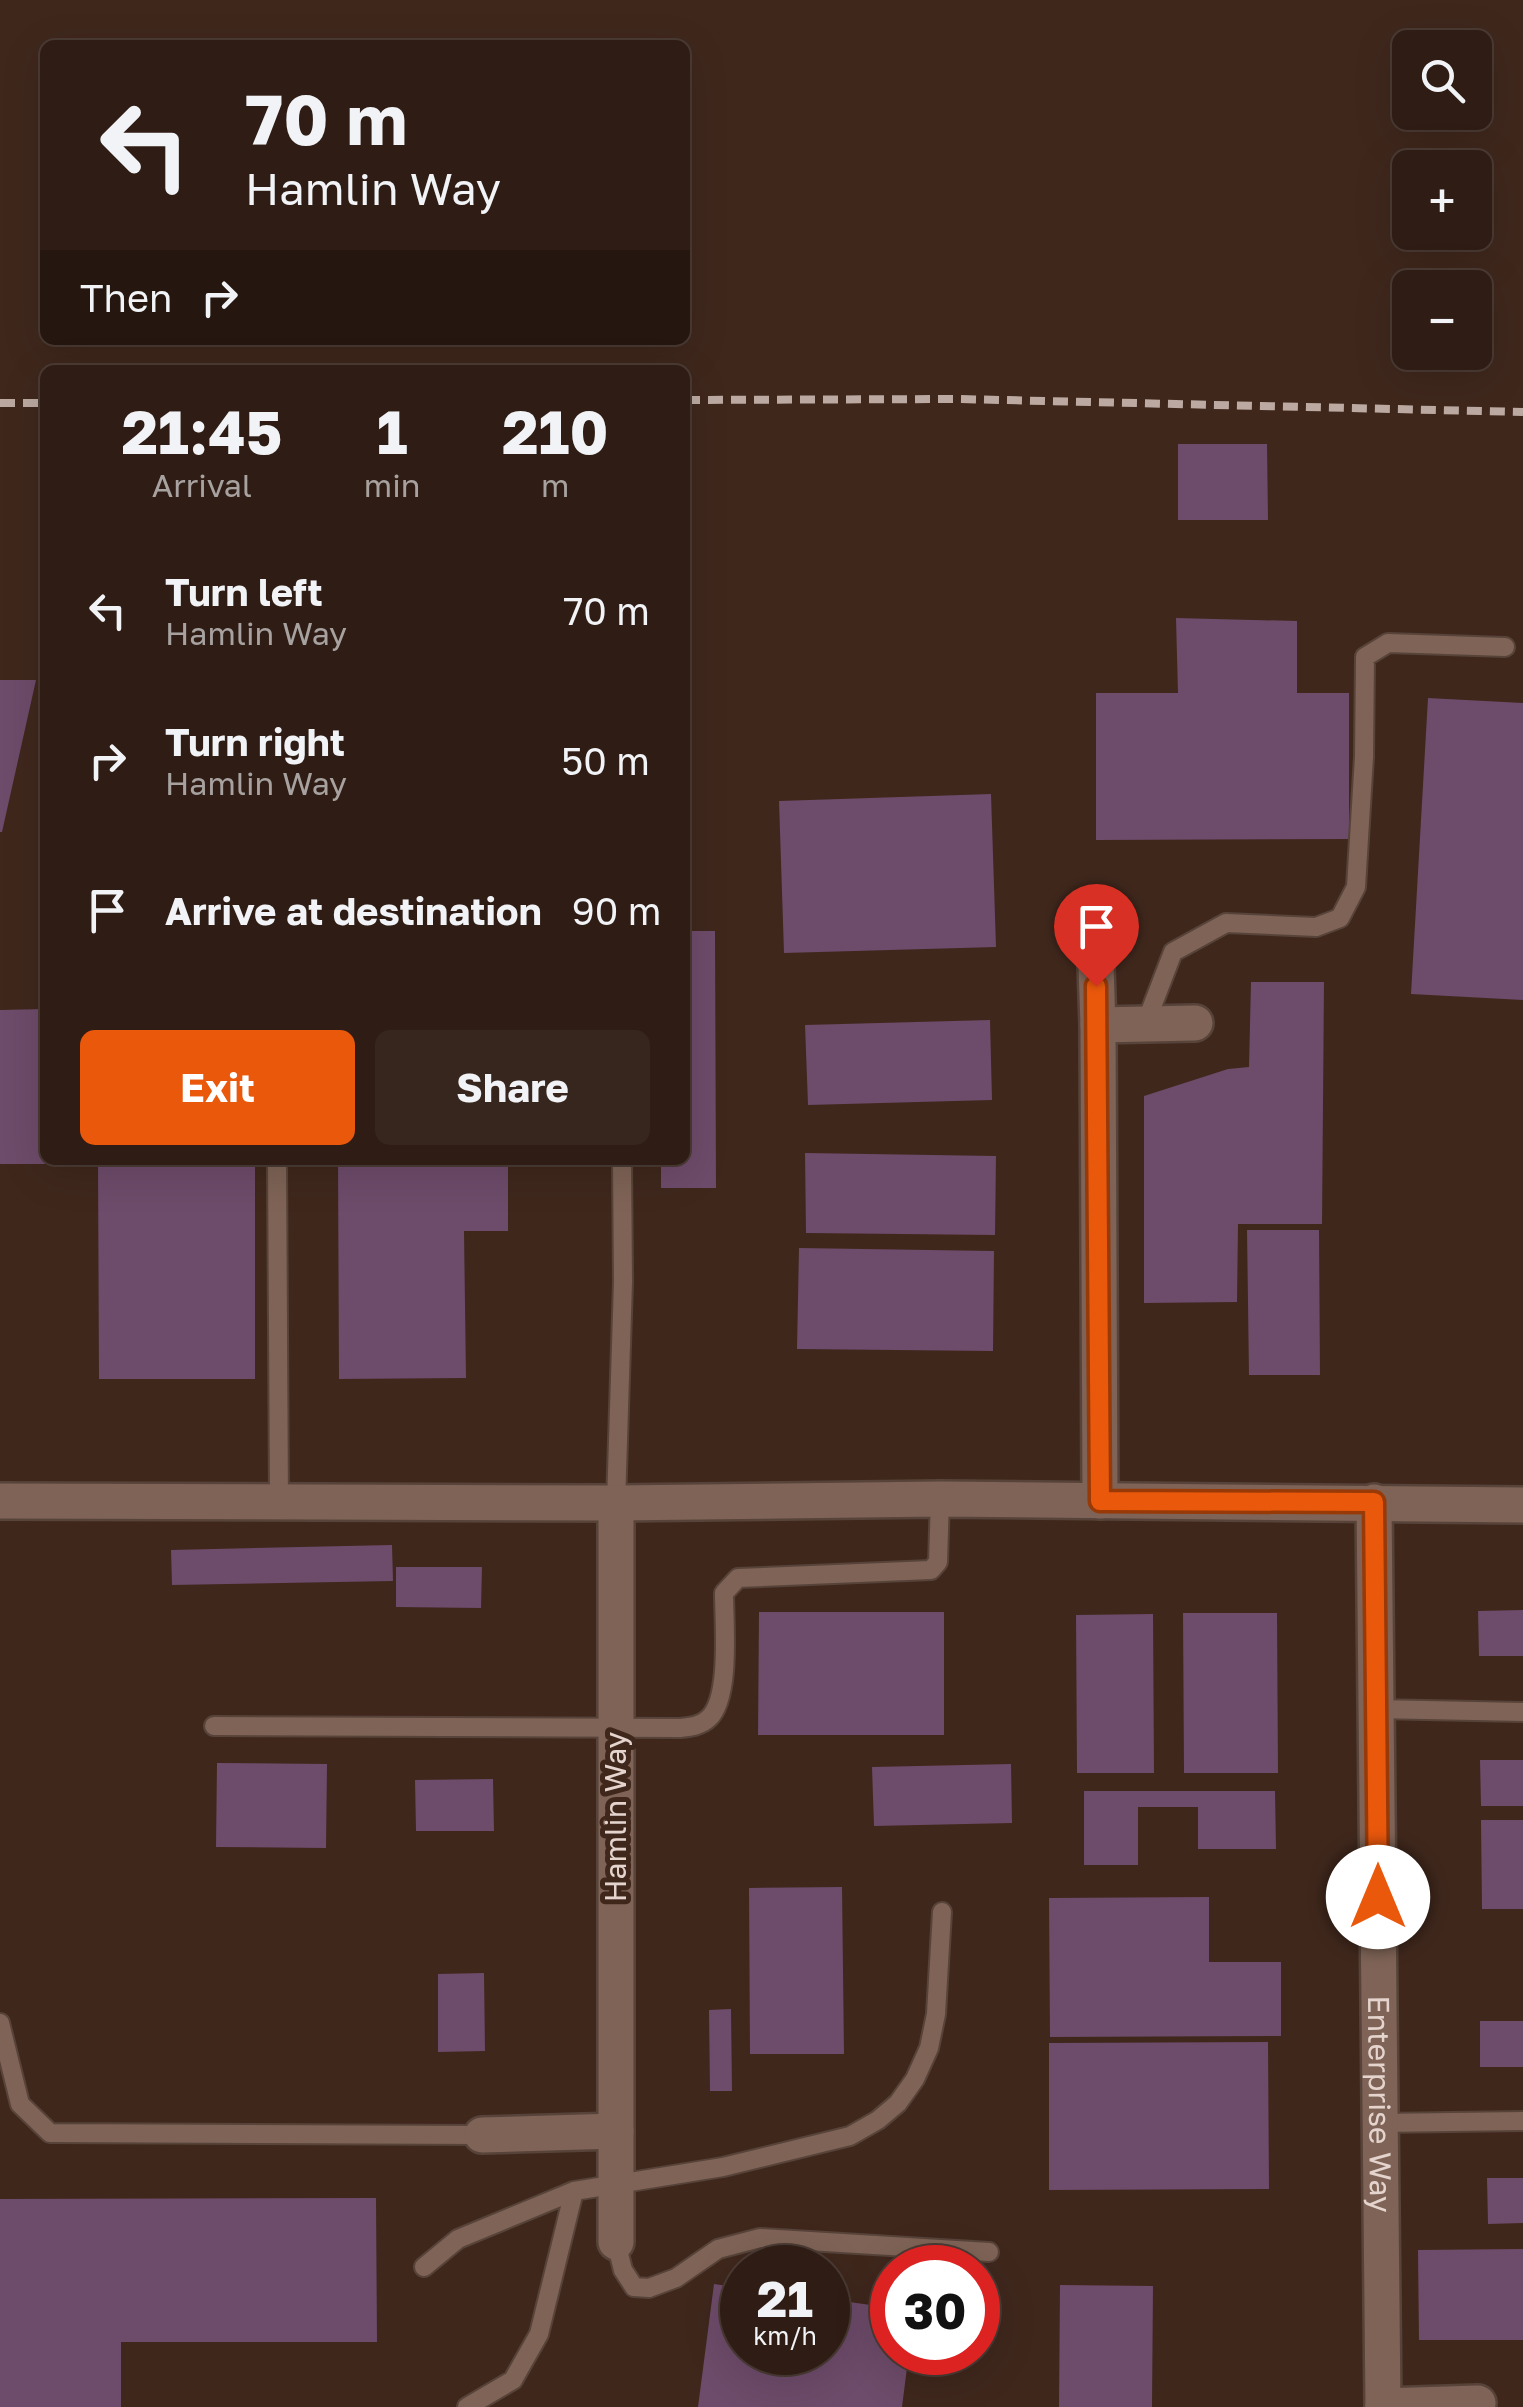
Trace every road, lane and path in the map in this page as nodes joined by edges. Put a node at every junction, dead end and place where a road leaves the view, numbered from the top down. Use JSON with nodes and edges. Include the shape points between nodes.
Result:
{"nodes":[{"id":1,"x":1505,"y":647,"type":"dead end"},
{"id":2,"x":1094,"y":909,"type":"dead end"},
{"id":3,"x":1195,"y":1023,"type":"dead end"},
{"id":4,"x":1098,"y":1025,"type":"junction"},
{"id":5,"x":1145,"y":1026,"type":"junction"},
{"id":6,"x":277,"y":1165,"type":"edge"},
{"id":7,"x":622,"y":1165,"type":"edge"},
{"id":8,"x":940,"y":1499,"type":"junction"},
{"id":9,"x":0,"y":1501,"type":"edge"},
{"id":10,"x":1100,"y":1501,"type":"junction"},
{"id":11,"x":279,"y":1502,"type":"junction"},
{"id":12,"x":1374,"y":1502,"type":"junction"},
{"id":13,"x":616,"y":1504,"type":"junction"},
{"id":14,"x":1523,"y":1505,"type":"edge"},
{"id":15,"x":1376,"y":1709,"type":"junction"},
{"id":16,"x":1523,"y":1712,"type":"edge"},
{"id":17,"x":214,"y":1726,"type":"dead end"},
{"id":18,"x":615,"y":1727,"type":"junction"},
{"id":19,"x":942,"y":1912,"type":"dead end"},
{"id":20,"x":0,"y":2023,"type":"edge"},
{"id":21,"x":1523,"y":2121,"type":"edge"},
{"id":22,"x":1380,"y":2123,"type":"junction"},
{"id":23,"x":616,"y":2131,"type":"junction"},
{"id":24,"x":482,"y":2135,"type":"joint"},
{"id":25,"x":616,"y":2182,"type":"junction"},
{"id":26,"x":574,"y":2191,"type":"junction"},
{"id":27,"x":616,"y":2242,"type":"joint"},
{"id":28,"x":874,"y":2245,"type":"edge"},
{"id":29,"x":424,"y":2267,"type":"dead end"},
{"id":30,"x":1478,"y":2404,"type":"dead end"},
{"id":31,"x":1383,"y":2406,"type":"edge"},
{"id":32,"x":467,"y":2407,"type":"edge"}],
"edges":[{"from":1,"to":5,"type":"lane","via":[[1388,643],[1365,657],[1356,888],[1340,918],[1316,927],[1226,923],[1200,937],[1173,952]]},
{"from":2,"to":4,"type":"street"},
{"from":3,"to":5,"type":"street"},
{"from":4,"to":5,"type":"street"},
{"from":4,"to":10,"type":"street"},
{"from":6,"to":11,"type":"lane"},
{"from":7,"to":13,"type":"lane"},
{"from":8,"to":10,"type":"street"},
{"from":8,"to":13,"type":"street"},
{"from":8,"to":18,"type":"lane","via":[[938,1562],[931,1570],[738,1578],[724,1593],[723,1682],[708,1720],[680,1728]]},
{"from":9,"to":11,"type":"street"},
{"from":10,"to":12,"type":"street"},
{"from":11,"to":13,"type":"street"},
{"from":12,"to":14,"type":"street"},
{"from":12,"to":15,"type":"street","name":"Enterprise Way"},
{"from":13,"to":18,"type":"street","name":"Hamlin Way"},
{"from":15,"to":16,"type":"lane"},
{"from":15,"to":22,"type":"street","name":"Enterprise Way"},
{"from":17,"to":18,"type":"lane"},
{"from":18,"to":23,"type":"street","name":"Hamlin Way"},
{"from":19,"to":25,"type":"lane","via":[[929,2048],[898,2103],[878,2120],[850,2136],[723,2167]]},
{"from":20,"to":24,"type":"lane","via":[[20,2104],[50,2133]]},
{"from":21,"to":22,"type":"lane"},
{"from":22,"to":31,"type":"street","name":"Enterprise Way"},
{"from":23,"to":24,"type":"street"},
{"from":23,"to":25,"type":"street","name":"Hamlin Way"},
{"from":25,"to":26,"type":"lane"},
{"from":25,"to":27,"type":"street","name":"Hamlin Way"},
{"from":26,"to":29,"type":"lane","via":[[458,2240]]},
{"from":26,"to":32,"type":"lane","via":[[539,2334],[514,2380]]},
{"from":27,"to":28,"type":"lane","via":[[634,2287],[648,2288],[718,2249],[760,2238]]},
{"from":30,"to":31,"type":"street","name":"Enterprise Way"}]}
